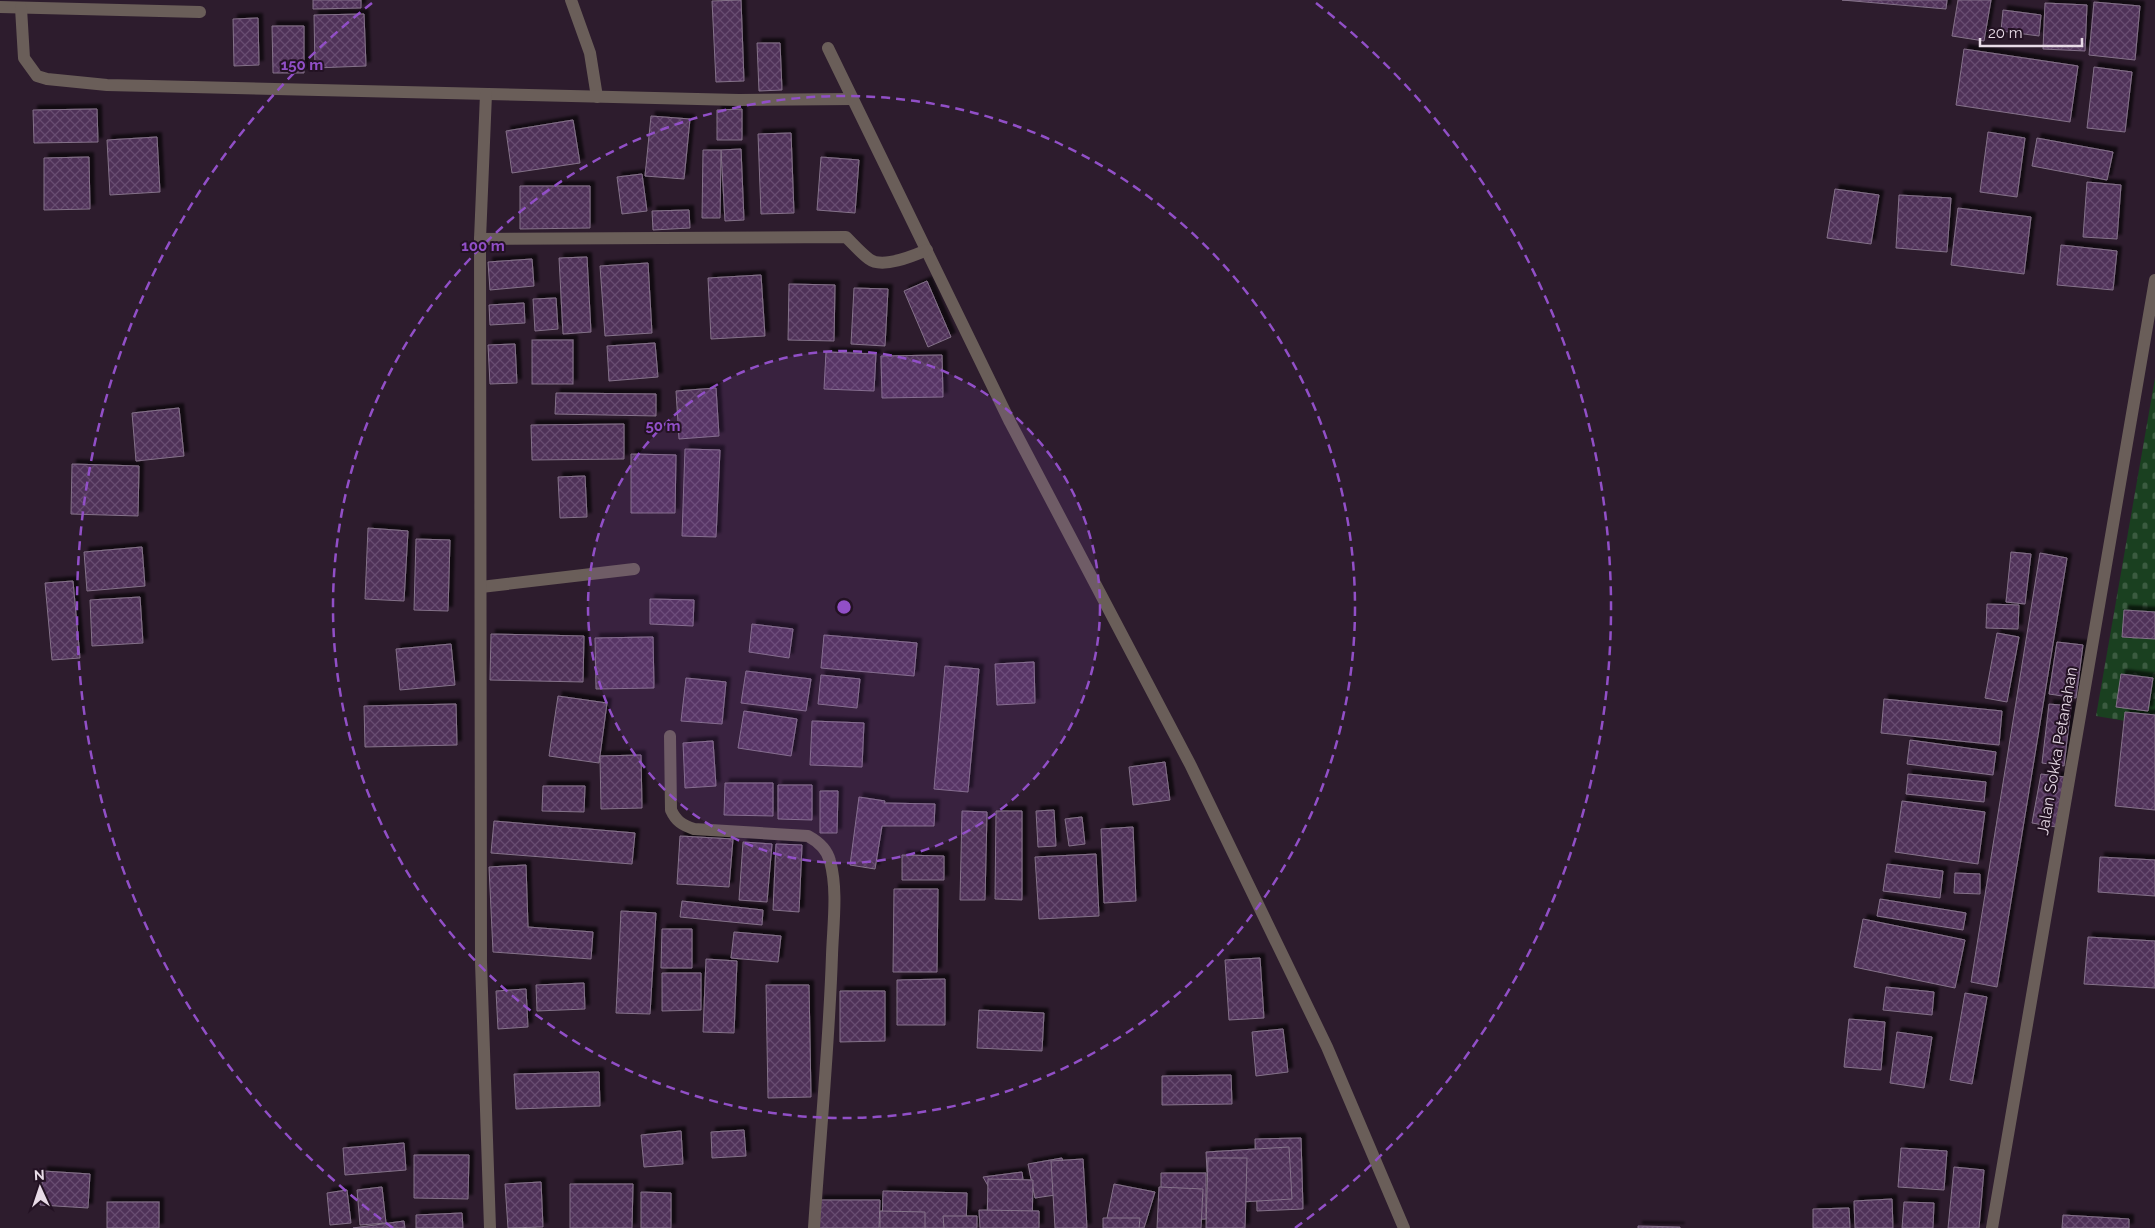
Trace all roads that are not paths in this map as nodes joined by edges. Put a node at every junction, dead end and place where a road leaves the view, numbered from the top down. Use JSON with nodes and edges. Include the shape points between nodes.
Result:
{"nodes":[{"id":1,"x":571,"y":0,"type":"edge"},
{"id":2,"x":0,"y":7,"type":"edge"},
{"id":3,"x":21,"y":8,"type":"junction"},
{"id":4,"x":200,"y":12,"type":"dead end"},
{"id":5,"x":828,"y":48,"type":"dead end"},
{"id":6,"x":486,"y":94,"type":"junction"},
{"id":7,"x":596,"y":97,"type":"junction"},
{"id":8,"x":853,"y":99,"type":"junction"},
{"id":9,"x":480,"y":239,"type":"junction"},
{"id":10,"x":927,"y":250,"type":"junction"},
{"id":11,"x":2155,"y":280,"type":"edge"},
{"id":12,"x":634,"y":569,"type":"dead end"},
{"id":13,"x":481,"y":588,"type":"junction"},
{"id":14,"x":670,"y":736,"type":"dead end"},
{"id":15,"x":490,"y":1228,"type":"edge"},
{"id":16,"x":814,"y":1228,"type":"edge"},
{"id":17,"x":1404,"y":1228,"type":"edge"},
{"id":18,"x":1992,"y":1228,"type":"edge"}],
"edges":[{"from":1,"to":7,"type":"street","via":[[590,53]]},
{"from":2,"to":3,"type":"street"},
{"from":3,"to":4,"type":"street"},
{"from":3,"to":6,"type":"street","via":[[24,58],[37,76],[47,80],[107,85]]},
{"from":5,"to":8,"type":"street"},
{"from":6,"to":7,"type":"street"},
{"from":6,"to":9,"type":"street"},
{"from":7,"to":8,"type":"street"},
{"from":8,"to":10,"type":"street"},
{"from":9,"to":10,"type":"street","via":[[846,237],[870,261],[881,262],[902,260]]},
{"from":9,"to":13,"type":"street"},
{"from":10,"to":17,"type":"street","via":[[1010,422],[1190,764],[1327,1047]]},
{"from":11,"to":18,"type":"street","name":"Jalan Sokka Petanahan"},
{"from":12,"to":13,"type":"street"},
{"from":13,"to":15,"type":"street","via":[[481,962]]},
{"from":14,"to":16,"type":"street","via":[[671,810],[683,826],[808,836],[818,841],[830,859],[834,895],[831,989]]}]}
